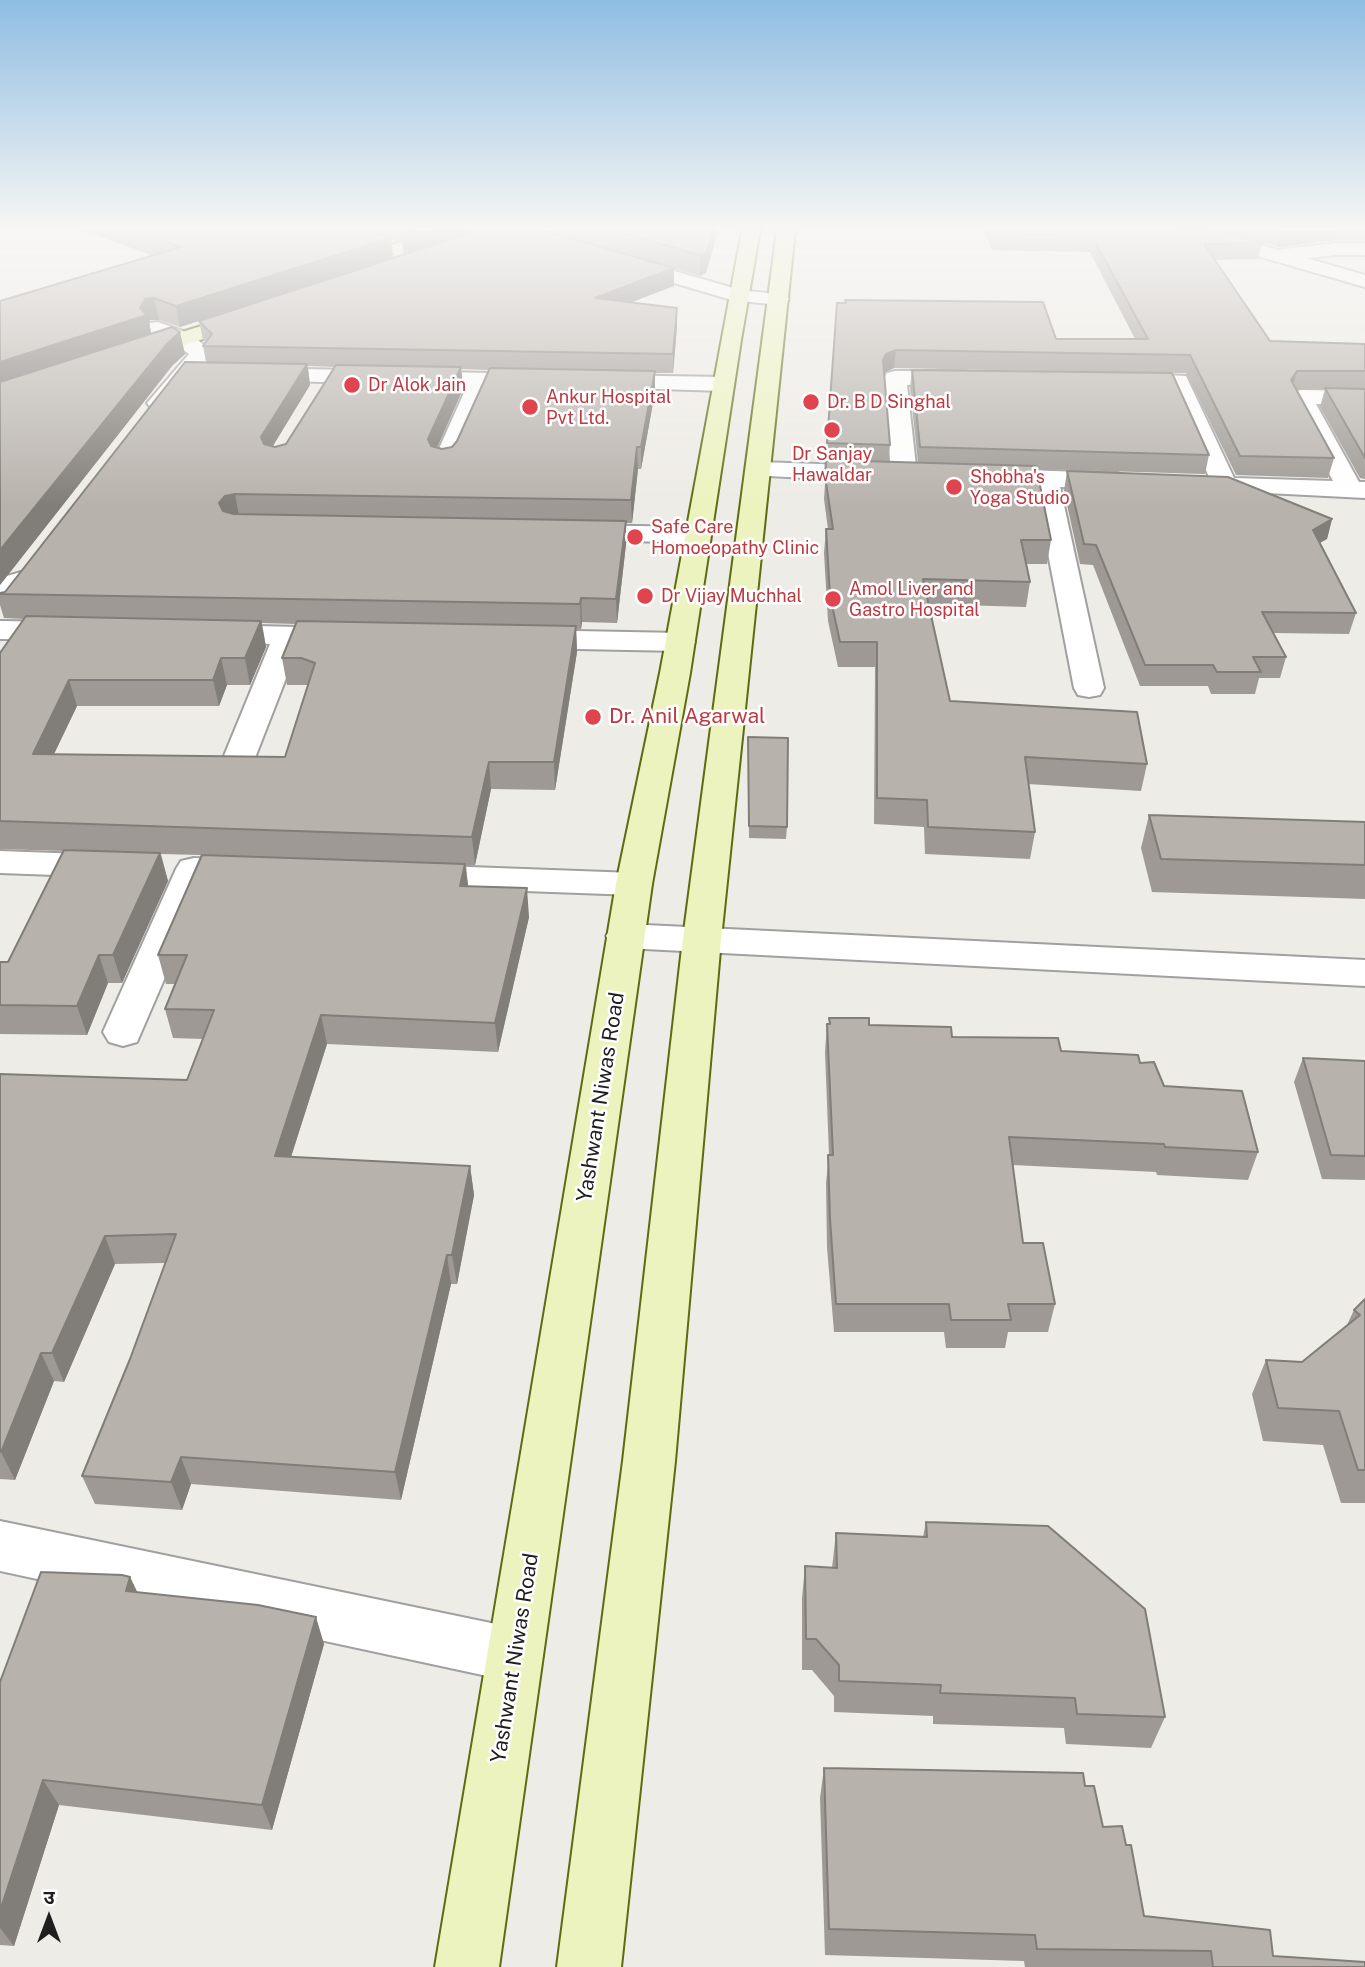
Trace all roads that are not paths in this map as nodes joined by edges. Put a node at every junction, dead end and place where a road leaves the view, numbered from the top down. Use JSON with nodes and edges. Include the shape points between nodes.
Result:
{"nodes":[{"id":1,"x":184,"y":322,"type":"edge"},
{"id":2,"x":221,"y":322,"type":"edge"},
{"id":3,"x":734,"y":322,"type":"edge"},
{"id":4,"x":776,"y":322,"type":"edge"},
{"id":5,"x":158,"y":328,"type":"junction"},
{"id":6,"x":183,"y":339,"type":"junction"},
{"id":7,"x":182,"y":373,"type":"junction"},
{"id":8,"x":209,"y":374,"type":"edge"},
{"id":9,"x":236,"y":375,"type":"edge"},
{"id":10,"x":330,"y":377,"type":"junction"},
{"id":11,"x":983,"y":379,"type":"edge"},
{"id":12,"x":481,"y":380,"type":"junction"},
{"id":13,"x":1095,"y":380,"type":"edge"},
{"id":14,"x":562,"y":382,"type":"edge"},
{"id":15,"x":589,"y":382,"type":"edge"},
{"id":16,"x":723,"y":384,"type":"junction"},
{"id":17,"x":1365,"y":398,"type":"edge"},
{"id":18,"x":315,"y":403,"type":"edge"},
{"id":19,"x":148,"y":417,"type":"edge"},
{"id":20,"x":445,"y":462,"type":"edge"},
{"id":21,"x":759,"y":470,"type":"junction"},
{"id":22,"x":904,"y":475,"type":"junction"},
{"id":23,"x":929,"y":475,"type":"edge"},
{"id":24,"x":968,"y":477,"type":"edge"},
{"id":25,"x":1046,"y":479,"type":"junction"},
{"id":26,"x":1142,"y":482,"type":"edge"},
{"id":27,"x":1170,"y":483,"type":"edge"},
{"id":28,"x":1225,"y":485,"type":"junction"},
{"id":29,"x":1358,"y":489,"type":"edge"},
{"id":30,"x":545,"y":533,"type":"edge"},
{"id":31,"x":698,"y":536,"type":"junction"},
{"id":32,"x":20,"y":575,"type":"edge"},
{"id":33,"x":0,"y":608,"type":"edge"},
{"id":34,"x":0,"y":629,"type":"edge"},
{"id":35,"x":96,"y":632,"type":"edge"},
{"id":36,"x":178,"y":634,"type":"edge"},
{"id":37,"x":288,"y":636,"type":"junction"},
{"id":38,"x":369,"y":637,"type":"edge"},
{"id":39,"x":491,"y":639,"type":"edge"},
{"id":40,"x":680,"y":642,"type":"junction"},
{"id":41,"x":1089,"y":688,"type":"dead end"},
{"id":42,"x":235,"y":768,"type":"edge"},
{"id":43,"x":0,"y":862,"type":"edge"},
{"id":44,"x":194,"y":869,"type":"junction"},
{"id":45,"x":277,"y":872,"type":"edge"},
{"id":46,"x":387,"y":876,"type":"edge"},
{"id":47,"x":634,"y":884,"type":"junction"},
{"id":48,"x":625,"y":936,"type":"junction"},
{"id":49,"x":702,"y":939,"type":"junction"},
{"id":50,"x":1365,"y":973,"type":"edge"},
{"id":51,"x":123,"y":1032,"type":"dead end"},
{"id":52,"x":0,"y":1546,"type":"edge"},
{"id":53,"x":515,"y":1655,"type":"junction"},
{"id":54,"x":467,"y":1967,"type":"edge"},
{"id":55,"x":589,"y":1967,"type":"edge"}],
"edges":[{"from":1,"to":5,"type":"main road"},
{"from":2,"to":6,"type":"main road"},
{"from":3,"to":16,"type":"main road","name":"Yashwant Niwas Road"},
{"from":4,"to":21,"type":"main road"},
{"from":5,"to":6,"type":"street"},
{"from":5,"to":6,"type":"main road","via":[[118,350]]},
{"from":6,"to":7,"type":"street","via":[[202,353]]},
{"from":7,"to":8,"type":"street"},
{"from":7,"to":19,"type":"street"},
{"from":9,"to":10,"type":"street"},
{"from":10,"to":12,"type":"street"},
{"from":10,"to":18,"type":"street"},
{"from":11,"to":22,"type":"street","via":[[895,378]]},
{"from":12,"to":14,"type":"street"},
{"from":12,"to":20,"type":"street"},
{"from":13,"to":28,"type":"street","via":[[1174,372]]},
{"from":15,"to":16,"type":"street"},
{"from":16,"to":31,"type":"main road","name":"Yashwant Niwas Road"},
{"from":17,"to":29,"type":"street","via":[[1301,397]]},
{"from":21,"to":22,"type":"street"},
{"from":21,"to":49,"type":"main road"},
{"from":22,"to":23,"type":"street"},
{"from":24,"to":25,"type":"street"},
{"from":25,"to":26,"type":"street"},
{"from":25,"to":41,"type":"street"},
{"from":27,"to":28,"type":"street"},
{"from":28,"to":29,"type":"street"},
{"from":30,"to":31,"type":"street"},
{"from":31,"to":40,"type":"main road","name":"Yashwant Niwas Road"},
{"from":32,"to":33,"type":"street"},
{"from":34,"to":35,"type":"street"},
{"from":36,"to":37,"type":"street"},
{"from":37,"to":38,"type":"street"},
{"from":37,"to":42,"type":"street"},
{"from":39,"to":40,"type":"street"},
{"from":40,"to":47,"type":"main road","name":"Yashwant Niwas Road"},
{"from":43,"to":44,"type":"street"},
{"from":44,"to":45,"type":"street"},
{"from":44,"to":51,"type":"street"},
{"from":46,"to":47,"type":"street"},
{"from":47,"to":48,"type":"main road","name":"Yashwant Niwas Road"},
{"from":48,"to":49,"type":"street"},
{"from":48,"to":53,"type":"main road","name":"Yashwant Niwas Road"},
{"from":49,"to":50,"type":"street"},
{"from":49,"to":55,"type":"main road","via":[[649,1461]]},
{"from":52,"to":53,"type":"street"},
{"from":53,"to":54,"type":"main road","name":"Yashwant Niwas Road"}]}
